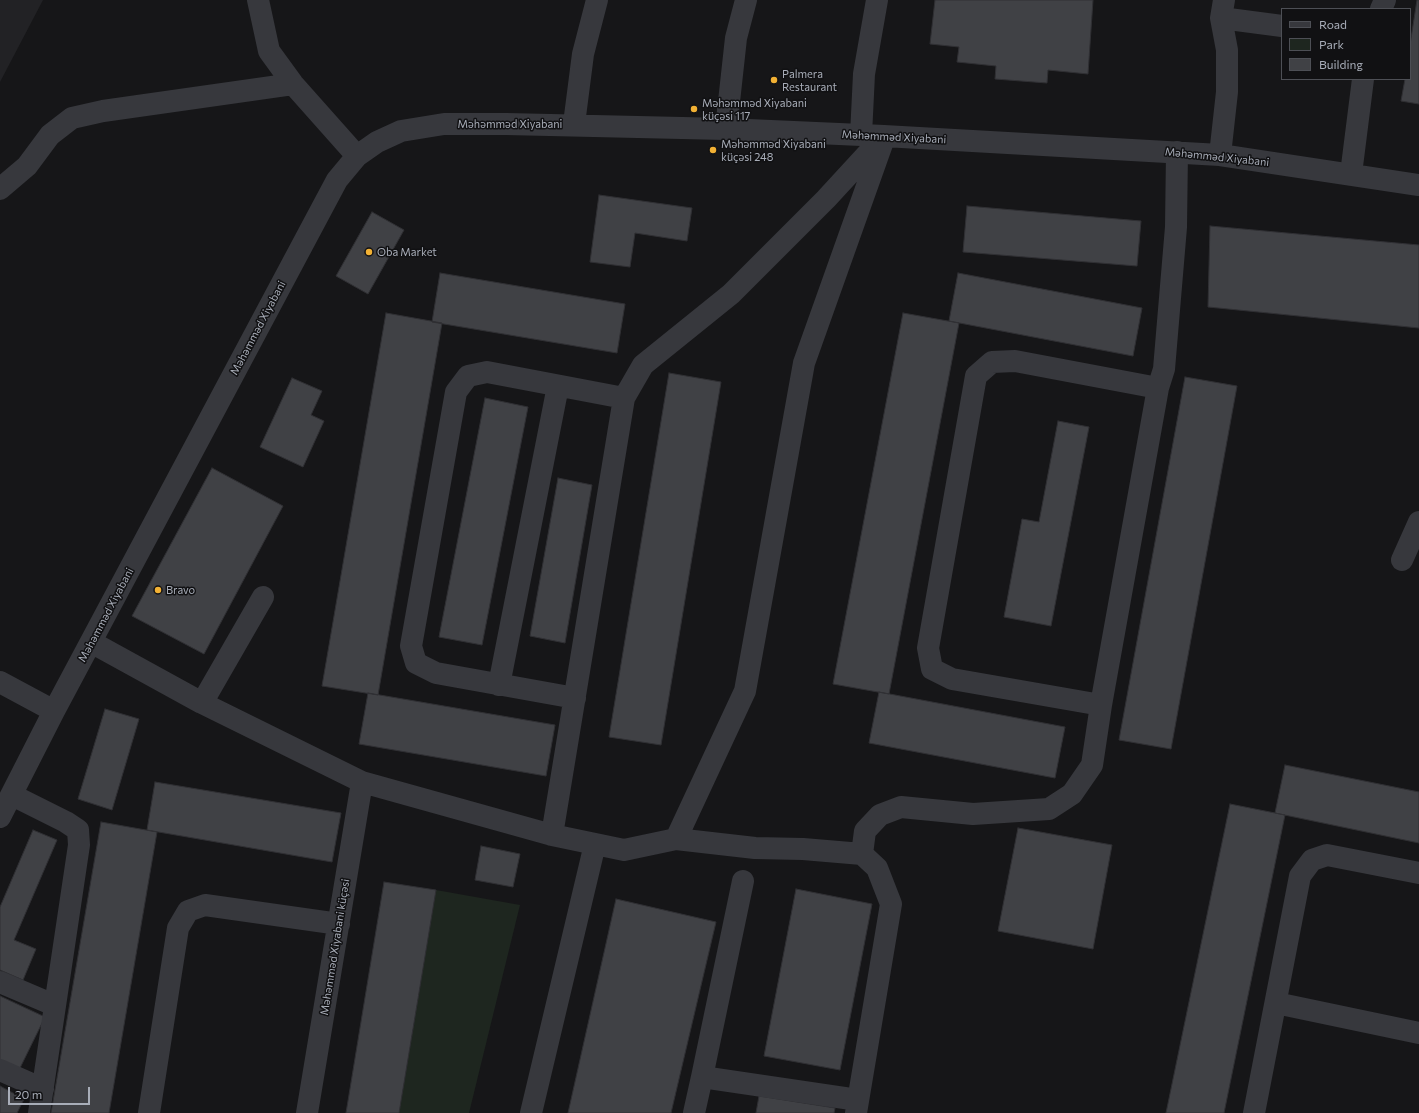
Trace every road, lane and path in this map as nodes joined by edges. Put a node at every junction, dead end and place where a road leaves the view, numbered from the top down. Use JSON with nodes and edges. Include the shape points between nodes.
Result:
{"nodes":[{"id":1,"x":258,"y":0,"type":"edge"},
{"id":2,"x":597,"y":0,"type":"edge"},
{"id":3,"x":746,"y":0,"type":"edge"},
{"id":4,"x":876,"y":0,"type":"edge"},
{"id":5,"x":1222,"y":9,"type":"edge"},
{"id":6,"x":1281,"y":26,"type":"edge"},
{"id":7,"x":1363,"y":80,"type":"edge"},
{"id":8,"x":293,"y":84,"type":"junction"},
{"id":9,"x":574,"y":124,"type":"junction"},
{"id":10,"x":726,"y":129,"type":"junction"},
{"id":11,"x":862,"y":135,"type":"junction"},
{"id":12,"x":884,"y":136,"type":"junction"},
{"id":13,"x":1177,"y":152,"type":"junction"},
{"id":14,"x":1220,"y":155,"type":"junction"},
{"id":15,"x":357,"y":156,"type":"junction"},
{"id":16,"x":1351,"y":174,"type":"junction"},
{"id":17,"x":1419,"y":185,"type":"edge"},
{"id":18,"x":0,"y":189,"type":"edge"},
{"id":19,"x":558,"y":386,"type":"junction"},
{"id":20,"x":1158,"y":388,"type":"junction"},
{"id":21,"x":624,"y":398,"type":"junction"},
{"id":22,"x":1419,"y":522,"type":"edge"},
{"id":23,"x":1402,"y":560,"type":"dead end"},
{"id":24,"x":263,"y":597,"type":"dead end"},
{"id":25,"x":91,"y":642,"type":"junction"},
{"id":26,"x":0,"y":682,"type":"edge"},
{"id":27,"x":499,"y":685,"type":"junction"},
{"id":28,"x":574,"y":698,"type":"junction"},
{"id":29,"x":202,"y":703,"type":"junction"},
{"id":30,"x":1101,"y":705,"type":"junction"},
{"id":31,"x":54,"y":711,"type":"junction"},
{"id":32,"x":362,"y":782,"type":"junction"},
{"id":33,"x":12,"y":795,"type":"junction"},
{"id":34,"x":0,"y":817,"type":"edge"},
{"id":35,"x":552,"y":835,"type":"junction"},
{"id":36,"x":676,"y":839,"type":"junction"},
{"id":37,"x":595,"y":844,"type":"junction"},
{"id":38,"x":862,"y":854,"type":"junction"},
{"id":39,"x":1419,"y":874,"type":"edge"},
{"id":40,"x":743,"y":881,"type":"dead end"},
{"id":41,"x":339,"y":924,"type":"junction"},
{"id":42,"x":0,"y":982,"type":"edge"},
{"id":43,"x":1276,"y":1003,"type":"junction"},
{"id":44,"x":54,"y":1005,"type":"junction"},
{"id":45,"x":1419,"y":1033,"type":"edge"},
{"id":46,"x":0,"y":1070,"type":"edge"},
{"id":47,"x":702,"y":1077,"type":"junction"},
{"id":48,"x":42,"y":1089,"type":"junction"},
{"id":49,"x":857,"y":1106,"type":"edge"},
{"id":50,"x":39,"y":1113,"type":"edge"},
{"id":51,"x":149,"y":1113,"type":"edge"},
{"id":52,"x":307,"y":1113,"type":"edge"},
{"id":53,"x":530,"y":1113,"type":"edge"},
{"id":54,"x":694,"y":1113,"type":"edge"},
{"id":55,"x":1254,"y":1113,"type":"edge"}],
"edges":[{"from":1,"to":8,"type":"street","via":[[269,51]]},
{"from":2,"to":9,"type":"street","via":[[583,54]]},
{"from":3,"to":10,"type":"street","via":[[736,38]]},
{"from":4,"to":11,"type":"street","via":[[864,74]]},
{"from":5,"to":6,"type":"street"},
{"from":5,"to":14,"type":"street","via":[[1227,92]]},
{"from":7,"to":16,"type":"street"},
{"from":8,"to":15,"type":"street"},
{"from":8,"to":18,"type":"street","via":[[103,111],[72,118],[50,135],[27,166]]},
{"from":9,"to":10,"type":"street","name":"Məhəmməd Xiyabani"},
{"from":9,"to":15,"type":"street","name":"Məhəmməd Xiyabani","via":[[444,124],[401,131],[377,142]]},
{"from":10,"to":11,"type":"street","name":"Məhəmməd Xiyabani"},
{"from":11,"to":12,"type":"street","name":"Məhəmməd Xiyabani"},
{"from":12,"to":13,"type":"street","name":"Məhəmməd Xiyabani"},
{"from":12,"to":21,"type":"street","via":[[826,199],[731,294],[643,365]]},
{"from":12,"to":36,"type":"street","via":[[804,363],[745,691]]},
{"from":13,"to":14,"type":"street","name":"Məhəmməd Xiyabani"},
{"from":13,"to":20,"type":"street","via":[[1172,291],[1165,357]]},
{"from":14,"to":16,"type":"street","name":"Məhəmməd Xiyabani"},
{"from":15,"to":25,"type":"street","name":"Məhəmməd Xiyabani","via":[[336,180]]},
{"from":16,"to":17,"type":"street","name":"Məhəmməd Xiyabani"},
{"from":19,"to":21,"type":"street"},
{"from":19,"to":27,"type":"street"},
{"from":19,"to":27,"type":"street","via":[[486,372],[468,376],[456,392],[411,646],[416,663],[436,673]]},
{"from":20,"to":30,"type":"street"},
{"from":20,"to":30,"type":"street","via":[[1015,361],[992,362],[976,376],[928,648],[932,669],[952,679]]},
{"from":21,"to":28,"type":"street"},
{"from":22,"to":23,"type":"street"},
{"from":24,"to":29,"type":"street"},
{"from":25,"to":29,"type":"street"},
{"from":25,"to":31,"type":"street","name":"Məhəmməd Xiyabani"},
{"from":26,"to":31,"type":"street"},
{"from":27,"to":28,"type":"street"},
{"from":28,"to":35,"type":"street"},
{"from":29,"to":32,"type":"street"},
{"from":30,"to":38,"type":"street","via":[[1092,765],[1072,794],[1049,809],[973,814],[901,807],[880,815],[865,831]]},
{"from":31,"to":33,"type":"street","name":"Məhəmməd Xiyabani"},
{"from":32,"to":35,"type":"street"},
{"from":32,"to":41,"type":"street","name":"Məhəmməd Xiyabani küçəsi"},
{"from":33,"to":34,"type":"street","name":"Məhəmməd Xiyabani"},
{"from":33,"to":44,"type":"street","via":[[78,830],[79,845]]},
{"from":35,"to":37,"type":"street"},
{"from":36,"to":37,"type":"street","via":[[624,850]]},
{"from":36,"to":38,"type":"street","via":[[755,848]]},
{"from":37,"to":53,"type":"street"},
{"from":38,"to":49,"type":"street","via":[[877,868],[891,904]]},
{"from":39,"to":43,"type":"street","via":[[1327,855],[1312,860],[1300,876]]},
{"from":40,"to":47,"type":"street"},
{"from":41,"to":51,"type":"street","via":[[205,905],[188,912],[178,928]]},
{"from":41,"to":52,"type":"street","name":"Məhəmməd Xiyabani küçəsi"},
{"from":42,"to":44,"type":"street"},
{"from":43,"to":45,"type":"street"},
{"from":43,"to":55,"type":"street"},
{"from":44,"to":48,"type":"street"},
{"from":46,"to":48,"type":"street"},
{"from":47,"to":49,"type":"street"},
{"from":47,"to":54,"type":"street"},
{"from":48,"to":50,"type":"street"}]}
